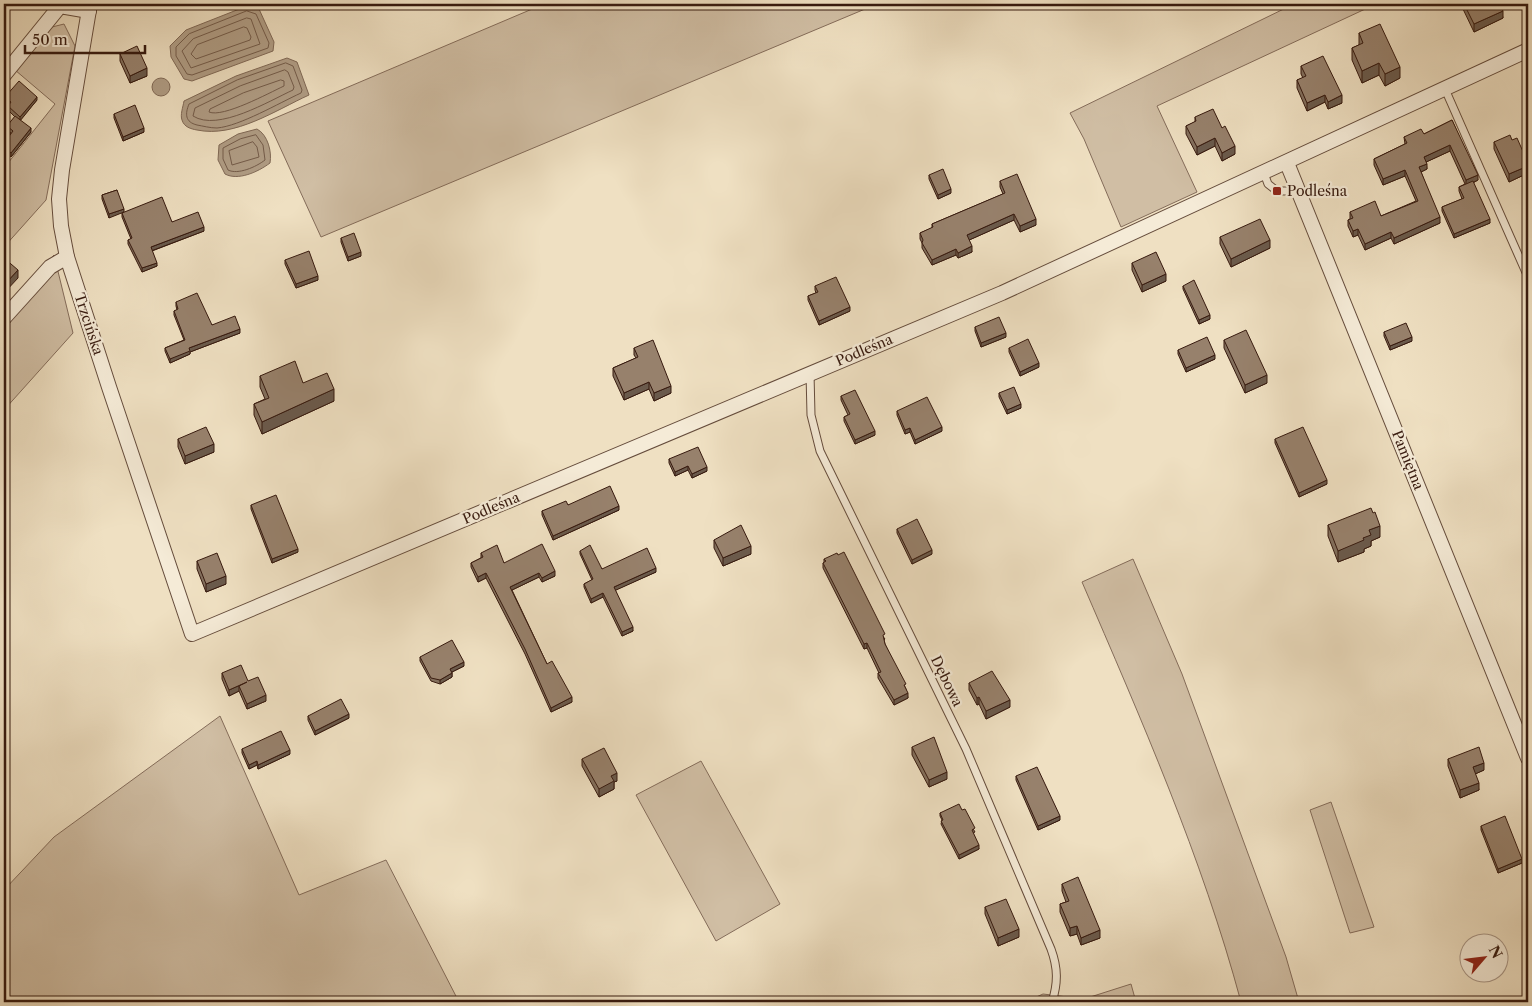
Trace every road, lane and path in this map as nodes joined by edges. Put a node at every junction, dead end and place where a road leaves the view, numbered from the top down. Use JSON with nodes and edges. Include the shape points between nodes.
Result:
{"nodes":[{"id":1,"x":59,"y":5,"type":"edge"},
{"id":2,"x":90,"y":7,"type":"edge"},
{"id":3,"x":1528,"y":50,"type":"edge"},
{"id":4,"x":4,"y":75,"type":"edge"},
{"id":5,"x":1445,"y":88,"type":"junction"},
{"id":6,"x":1287,"y":163,"type":"junction"},
{"id":7,"x":1264,"y":174,"type":"junction"},
{"id":8,"x":1298,"y":187,"type":"junction"},
{"id":9,"x":68,"y":257,"type":"junction"},
{"id":10,"x":1528,"y":277,"type":"edge"},
{"id":11,"x":4,"y":318,"type":"edge"},
{"id":12,"x":810,"y":373,"type":"junction"},
{"id":13,"x":192,"y":634,"type":"joint"},
{"id":14,"x":1528,"y":758,"type":"edge"},
{"id":15,"x":1052,"y":1002,"type":"edge"}],
"edges":[{"from":1,"to":2,"type":"street"},
{"from":1,"to":4,"type":"street"},
{"from":2,"to":9,"type":"street","name":"Trzcińska","via":[[59,199]]},
{"from":3,"to":5,"type":"street","name":"Podleśna"},
{"from":5,"to":6,"type":"street","name":"Podleśna"},
{"from":5,"to":10,"type":"lane"},
{"from":6,"to":7,"type":"street","name":"Podleśna"},
{"from":6,"to":8,"type":"street","name":"Pamiętna"},
{"from":7,"to":8,"type":"lane","via":[[1268,184],[1277,191],[1287,192]]},
{"from":7,"to":12,"type":"street","name":"Podleśna","via":[[1002,293]]},
{"from":8,"to":14,"type":"street","name":"Pamiętna"},
{"from":9,"to":11,"type":"street","via":[[50,267]]},
{"from":9,"to":13,"type":"street","name":"Trzcińska"},
{"from":12,"to":13,"type":"street","name":"Podleśna"},
{"from":12,"to":15,"type":"lane","name":"Dębowa","via":[[811,415],[820,451],[966,749],[1051,949],[1057,982]]}]}
